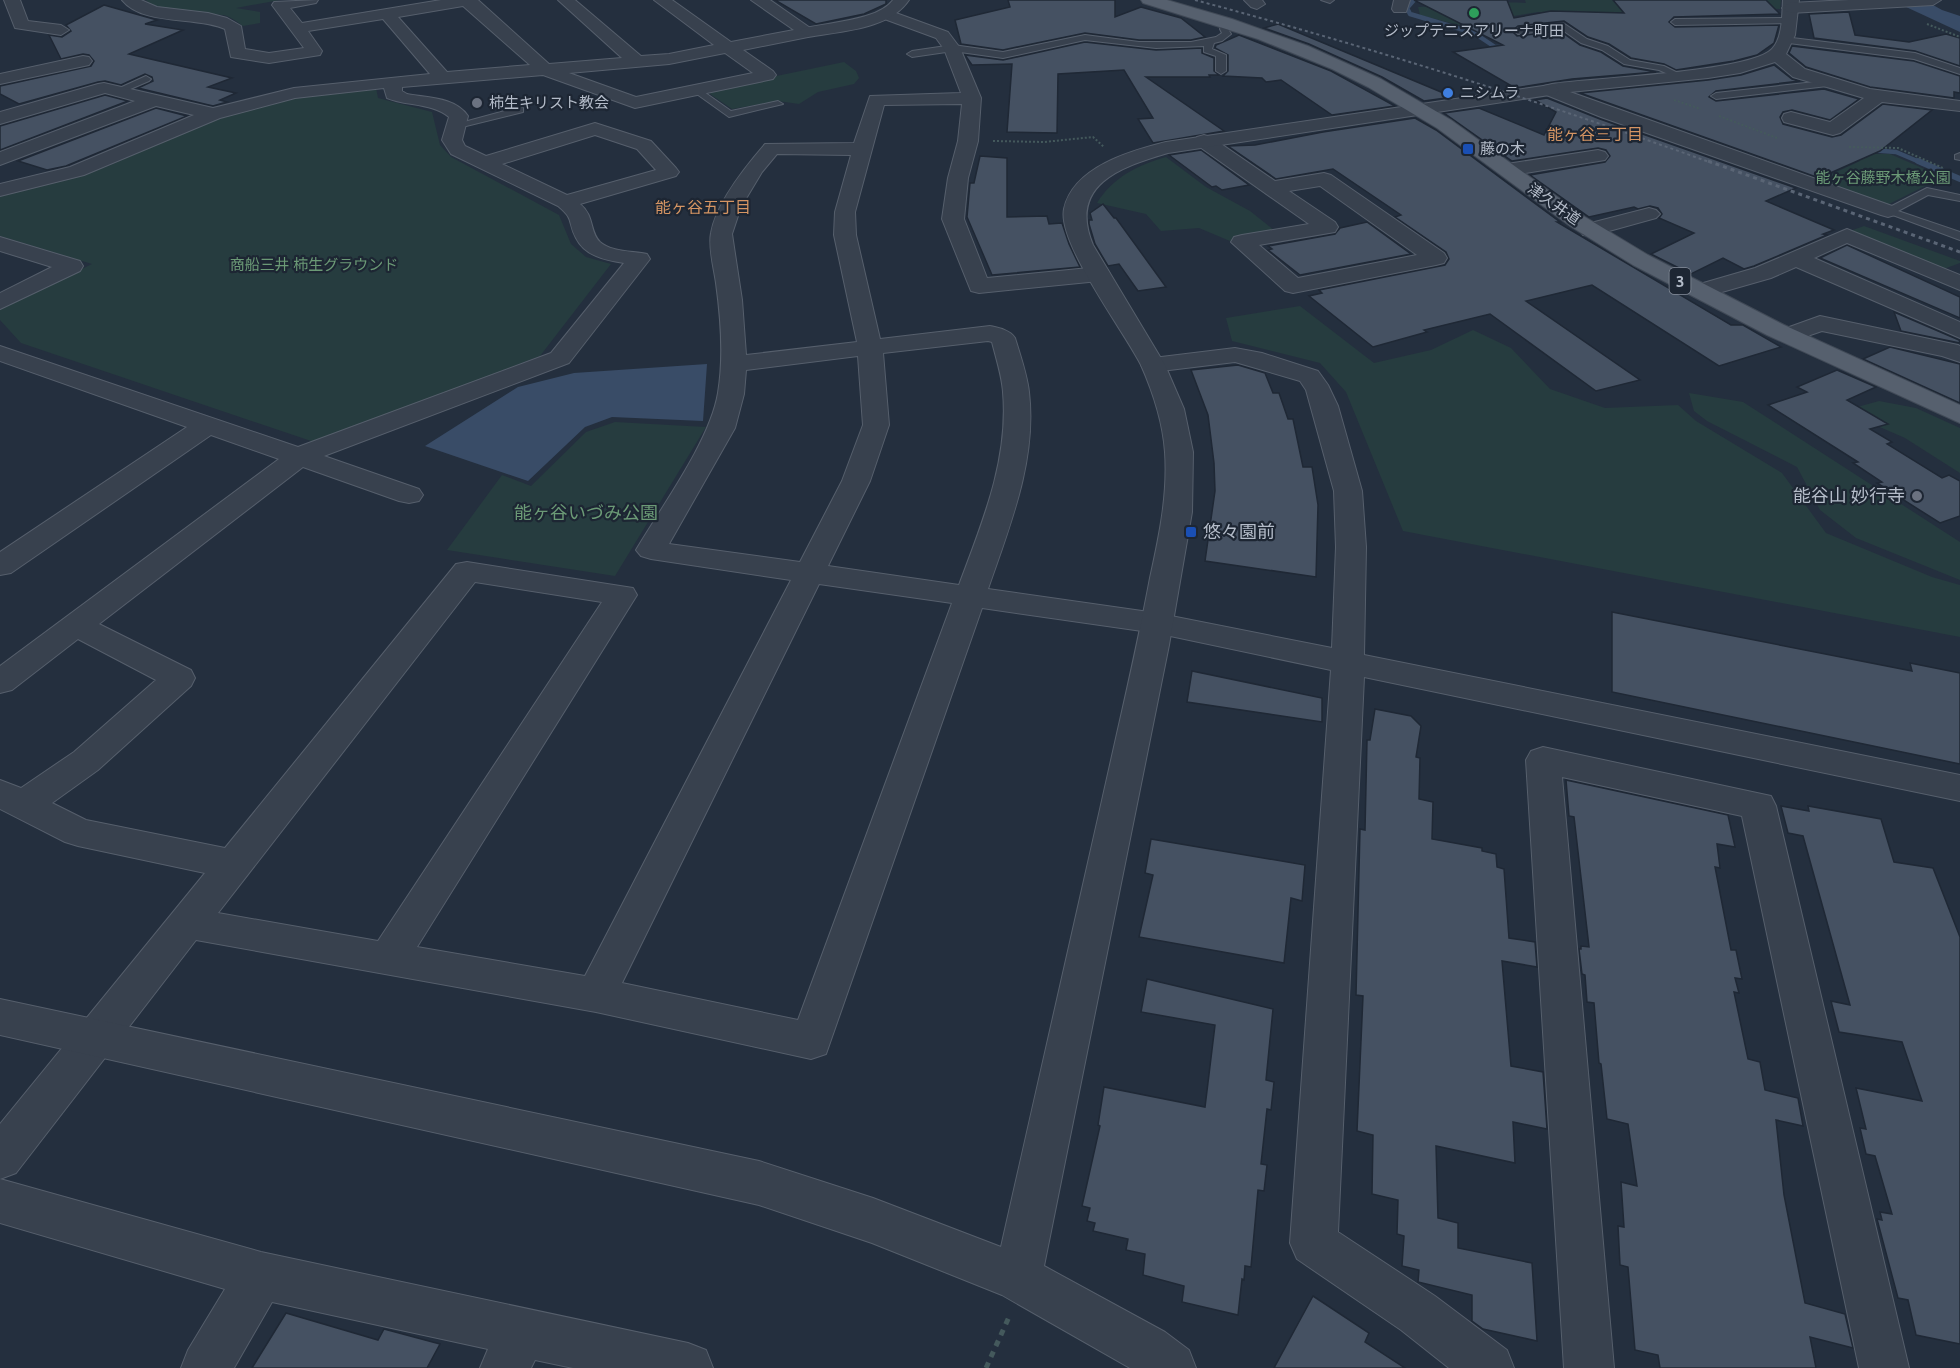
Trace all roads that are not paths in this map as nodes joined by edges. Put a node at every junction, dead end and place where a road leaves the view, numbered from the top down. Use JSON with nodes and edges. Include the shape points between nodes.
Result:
{"nodes":[{"id":1,"x":12,"y":0,"type":"edge"},
{"id":2,"x":130,"y":0,"type":"edge"},
{"id":3,"x":310,"y":0,"type":"edge"},
{"id":4,"x":468,"y":0,"type":"edge"},
{"id":5,"x":566,"y":0,"type":"edge"},
{"id":6,"x":662,"y":0,"type":"edge"},
{"id":7,"x":759,"y":0,"type":"edge"},
{"id":8,"x":901,"y":0,"type":"edge"},
{"id":9,"x":1150,"y":0,"type":"edge"},
{"id":10,"x":1325,"y":0,"type":"edge"},
{"id":11,"x":1330,"y":0,"type":"edge"},
{"id":12,"x":1933,"y":0,"type":"edge"},
{"id":13,"x":0,"y":4,"type":"edge"},
{"id":14,"x":1790,"y":10,"type":"edge"},
{"id":15,"x":387,"y":14,"type":"junction"},
{"id":16,"x":885,"y":14,"type":"junction"},
{"id":17,"x":1677,"y":18,"type":"dead end"},
{"id":18,"x":1227,"y":22,"type":"junction"},
{"id":19,"x":298,"y":28,"type":"junction"},
{"id":20,"x":61,"y":30,"type":"dead end"},
{"id":21,"x":1518,"y":31,"type":"dead end"},
{"id":22,"x":808,"y":32,"type":"junction"},
{"id":23,"x":1173,"y":34,"type":"dead end"},
{"id":24,"x":1210,"y":42,"type":"junction"},
{"id":25,"x":1184,"y":44,"type":"junction"},
{"id":26,"x":729,"y":48,"type":"junction"},
{"id":27,"x":952,"y":48,"type":"junction"},
{"id":28,"x":1780,"y":48,"type":"junction"},
{"id":29,"x":314,"y":51,"type":"junction"},
{"id":30,"x":912,"y":54,"type":"dead end"},
{"id":31,"x":637,"y":62,"type":"junction"},
{"id":32,"x":1738,"y":69,"type":"junction"},
{"id":33,"x":546,"y":70,"type":"junction"},
{"id":34,"x":1221,"y":71,"type":"dead end"},
{"id":35,"x":1960,"y":71,"type":"edge"},
{"id":36,"x":1798,"y":73,"type":"junction"},
{"id":37,"x":1677,"y":75,"type":"junction"},
{"id":38,"x":443,"y":78,"type":"junction"},
{"id":39,"x":0,"y":79,"type":"edge"},
{"id":40,"x":146,"y":79,"type":"dead end"},
{"id":41,"x":393,"y":82,"type":"junction"},
{"id":42,"x":1833,"y":83,"type":"junction"},
{"id":43,"x":340,"y":87,"type":"junction"},
{"id":44,"x":111,"y":89,"type":"junction"},
{"id":45,"x":697,"y":90,"type":"junction"},
{"id":46,"x":1550,"y":90,"type":"junction"},
{"id":47,"x":1716,"y":96,"type":"dead end"},
{"id":48,"x":1879,"y":96,"type":"junction"},
{"id":49,"x":972,"y":98,"type":"junction"},
{"id":50,"x":154,"y":100,"type":"junction"},
{"id":51,"x":778,"y":104,"type":"dead end"},
{"id":52,"x":1960,"y":106,"type":"edge"},
{"id":53,"x":1422,"y":109,"type":"junction"},
{"id":54,"x":519,"y":110,"type":"dead end"},
{"id":55,"x":213,"y":114,"type":"junction"},
{"id":56,"x":0,"y":117,"type":"edge"},
{"id":57,"x":1791,"y":118,"type":"dead end"},
{"id":58,"x":458,"y":124,"type":"junction"},
{"id":59,"x":1204,"y":141,"type":"junction"},
{"id":60,"x":862,"y":149,"type":"junction"},
{"id":61,"x":1598,"y":156,"type":"dead end"},
{"id":62,"x":0,"y":161,"type":"edge"},
{"id":63,"x":484,"y":164,"type":"junction"},
{"id":64,"x":1507,"y":170,"type":"junction"},
{"id":65,"x":50,"y":178,"type":"junction"},
{"id":66,"x":1271,"y":188,"type":"junction"},
{"id":67,"x":0,"y":190,"type":"edge"},
{"id":68,"x":1960,"y":198,"type":"edge"},
{"id":69,"x":565,"y":202,"type":"junction"},
{"id":70,"x":1888,"y":211,"type":"junction"},
{"id":71,"x":1649,"y":214,"type":"dead end"},
{"id":72,"x":1591,"y":230,"type":"junction"},
{"id":73,"x":1960,"y":236,"type":"edge"},
{"id":74,"x":0,"y":244,"type":"edge"},
{"id":75,"x":1795,"y":258,"type":"junction"},
{"id":76,"x":1099,"y":274,"type":"junction"},
{"id":77,"x":1960,"y":283,"type":"edge"},
{"id":78,"x":1701,"y":291,"type":"junction"},
{"id":79,"x":0,"y":302,"type":"edge"},
{"id":80,"x":1790,"y":335,"type":"junction"},
{"id":81,"x":1957,"y":345,"type":"edge"},
{"id":82,"x":870,"y":347,"type":"junction"},
{"id":83,"x":0,"y":353,"type":"edge"},
{"id":84,"x":734,"y":364,"type":"junction"},
{"id":85,"x":1154,"y":365,"type":"junction"},
{"id":86,"x":1960,"y":415,"type":"edge"},
{"id":87,"x":208,"y":425,"type":"junction"},
{"id":88,"x":300,"y":456,"type":"junction"},
{"id":89,"x":409,"y":495,"type":"dead end"},
{"id":90,"x":0,"y":566,"type":"edge"},
{"id":91,"x":810,"y":572,"type":"junction"},
{"id":92,"x":972,"y":595,"type":"junction"},
{"id":93,"x":1156,"y":623,"type":"junction"},
{"id":94,"x":76,"y":625,"type":"junction"},
{"id":95,"x":1348,"y":662,"type":"junction"},
{"id":96,"x":0,"y":682,"type":"edge"},
{"id":97,"x":1960,"y":787,"type":"edge"},
{"id":98,"x":12,"y":799,"type":"edge"},
{"id":99,"x":233,"y":864,"type":"junction"},
{"id":100,"x":187,"y":923,"type":"junction"},
{"id":101,"x":388,"y":959,"type":"junction"},
{"id":102,"x":596,"y":995,"type":"junction"},
{"id":103,"x":0,"y":1017,"type":"edge"},
{"id":104,"x":96,"y":1037,"type":"junction"},
{"id":105,"x":0,"y":1158,"type":"edge"},
{"id":106,"x":0,"y":1201,"type":"edge"},
{"id":107,"x":261,"y":1276,"type":"junction"},
{"id":108,"x":1018,"y":1278,"type":"junction"},
{"id":109,"x":514,"y":1349,"type":"edge"},
{"id":110,"x":206,"y":1368,"type":"edge"},
{"id":111,"x":688,"y":1368,"type":"edge"},
{"id":112,"x":1171,"y":1368,"type":"edge"},
{"id":113,"x":1488,"y":1368,"type":"edge"},
{"id":114,"x":1589,"y":1368,"type":"edge"},
{"id":115,"x":1884,"y":1368,"type":"edge"}],
"edges":[{"from":1,"to":13,"type":"lane"},
{"from":1,"to":20,"type":"street","via":[[21,25]]},
{"from":2,"to":29,"type":"street","via":[[165,13],[224,21],[233,26],[237,53],[269,58]]},
{"from":3,"to":19,"type":"street","via":[[280,5]]},
{"from":4,"to":15,"type":"street"},
{"from":4,"to":33,"type":"street"},
{"from":5,"to":31,"type":"street"},
{"from":6,"to":26,"type":"street"},
{"from":7,"to":22,"type":"street"},
{"from":8,"to":16,"type":"street","via":[[899,6]]},
{"from":9,"to":18,"type":"main road","name":"津久井道","number":"3"},
{"from":10,"to":11,"type":"lane"},
{"from":12,"to":14,"type":"street"},
{"from":14,"to":17,"type":"lane","via":[[1687,22]]},
{"from":14,"to":28,"type":"street"},
{"from":15,"to":19,"type":"street"},
{"from":15,"to":38,"type":"street"},
{"from":16,"to":22,"type":"street"},
{"from":16,"to":27,"type":"street","via":[[942,35]]},
{"from":18,"to":24,"type":"lane","via":[[1223,39]]},
{"from":18,"to":53,"type":"main road","name":"津久井道","number":"3","via":[[1340,66]]},
{"from":19,"to":29,"type":"street"},
{"from":21,"to":37,"type":"lane","via":[[1563,26],[1627,62]]},
{"from":22,"to":26,"type":"street"},
{"from":23,"to":25,"type":"lane"},
{"from":24,"to":25,"type":"lane"},
{"from":24,"to":34,"type":"lane","via":[[1207,50],[1221,55]]},
{"from":25,"to":27,"type":"lane","via":[[1129,44],[1075,38],[991,56]]},
{"from":26,"to":31,"type":"street"},
{"from":26,"to":45,"type":"street","via":[[767,75]]},
{"from":27,"to":30,"type":"lane"},
{"from":27,"to":49,"type":"street"},
{"from":28,"to":32,"type":"street","via":[[1750,67]]},
{"from":28,"to":35,"type":"lane","via":[[1921,57]]},
{"from":28,"to":36,"type":"street"},
{"from":29,"to":43,"type":"street"},
{"from":31,"to":33,"type":"street"},
{"from":32,"to":36,"type":"street"},
{"from":32,"to":37,"type":"street"},
{"from":33,"to":38,"type":"street"},
{"from":33,"to":45,"type":"street","via":[[635,103]]},
{"from":36,"to":42,"type":"street"},
{"from":37,"to":46,"type":"street"},
{"from":38,"to":41,"type":"street"},
{"from":39,"to":44,"type":"street","via":[[75,63],[79,77]]},
{"from":40,"to":44,"type":"lane"},
{"from":41,"to":43,"type":"street"},
{"from":41,"to":58,"type":"street","via":[[393,94],[452,109],[459,116]]},
{"from":42,"to":47,"type":"lane"},
{"from":42,"to":48,"type":"street"},
{"from":43,"to":55,"type":"street","via":[[294,93]]},
{"from":44,"to":50,"type":"street"},
{"from":44,"to":56,"type":"street"},
{"from":45,"to":51,"type":"lane","via":[[729,114]]},
{"from":46,"to":53,"type":"street"},
{"from":46,"to":70,"type":"street"},
{"from":48,"to":52,"type":"street"},
{"from":48,"to":57,"type":"street","via":[[1833,129],[1811,127]]},
{"from":49,"to":60,"type":"street","via":[[876,100]]},
{"from":49,"to":76,"type":"street","via":[[969,141],[958,178],[953,219],[979,286]]},
{"from":50,"to":55,"type":"street"},
{"from":50,"to":62,"type":"street"},
{"from":53,"to":59,"type":"street"},
{"from":53,"to":64,"type":"main road","name":"津久井道","number":"3"},
{"from":54,"to":58,"type":"lane"},
{"from":55,"to":65,"type":"street","via":[[115,157]]},
{"from":58,"to":63,"type":"street","via":[[452,140],[458,150]]},
{"from":59,"to":66,"type":"street"},
{"from":59,"to":76,"type":"street","via":[[1166,148],[1122,163],[1097,177],[1083,192],[1075,207],[1074,224]]},
{"from":60,"to":82,"type":"street","via":[[845,212],[845,235]]},
{"from":60,"to":84,"type":"street","via":[[772,148],[731,207],[721,234]]},
{"from":61,"to":64,"type":"street"},
{"from":62,"to":65,"type":"street"},
{"from":63,"to":69,"type":"street"},
{"from":63,"to":69,"type":"street","via":[[595,129],[644,145],[669,172]]},
{"from":64,"to":72,"type":"main road","name":"津久井道","number":"3"},
{"from":65,"to":67,"type":"street"},
{"from":66,"to":66,"type":"street","via":[[1324,179],[1436,258],[1293,286],[1242,242],[1327,227]]},
{"from":68,"to":70,"type":"lane","via":[[1927,192]]},
{"from":69,"to":88,"type":"street","via":[[580,214],[586,237],[594,248],[639,259],[560,358]]},
{"from":70,"to":73,"type":"lane"},
{"from":71,"to":72,"type":"street"},
{"from":72,"to":78,"type":"main road","name":"津久井道","number":"3"},
{"from":74,"to":79,"type":"street","via":[[72,266]]},
{"from":75,"to":77,"type":"street","via":[[1847,235]]},
{"from":75,"to":78,"type":"street","via":[[1763,273]]},
{"from":75,"to":81,"type":"street"},
{"from":76,"to":85,"type":"street"},
{"from":78,"to":80,"type":"main road","name":"津久井道","number":"3"},
{"from":80,"to":81,"type":"street","via":[[1820,323]]},
{"from":80,"to":86,"type":"main road","name":"津久井道","number":"3"},
{"from":82,"to":84,"type":"street"},
{"from":82,"to":91,"type":"street","via":[[876,425],[856,480]]},
{"from":82,"to":92,"type":"street","via":[[990,333],[1003,338],[1016,391],[1017,450]]},
{"from":83,"to":87,"type":"street"},
{"from":84,"to":91,"type":"street","via":[[722,428],[651,550]]},
{"from":85,"to":93,"type":"street","via":[[1171,409],[1179,452],[1178,512]]},
{"from":85,"to":95,"type":"street","via":[[1235,355],[1253,357],[1309,376],[1319,390],[1348,491]]},
{"from":87,"to":88,"type":"street"},
{"from":87,"to":90,"type":"street"},
{"from":88,"to":89,"type":"street"},
{"from":88,"to":94,"type":"street"},
{"from":91,"to":92,"type":"street"},
{"from":91,"to":102,"type":"street"},
{"from":92,"to":93,"type":"street"},
{"from":92,"to":102,"type":"street","via":[[811,1041]]},
{"from":93,"to":95,"type":"street"},
{"from":93,"to":108,"type":"street"},
{"from":94,"to":96,"type":"street"},
{"from":94,"to":98,"type":"street","via":[[179,678],[86,761]]},
{"from":95,"to":97,"type":"street"},
{"from":95,"to":113,"type":"street","via":[[1314,1243],[1418,1313]]},
{"from":98,"to":99,"type":"street","via":[[78,832]]},
{"from":99,"to":100,"type":"street"},
{"from":99,"to":101,"type":"street","via":[[466,571],[622,595]]},
{"from":100,"to":101,"type":"street"},
{"from":100,"to":104,"type":"street"},
{"from":101,"to":102,"type":"street"},
{"from":103,"to":104,"type":"street"},
{"from":104,"to":105,"type":"street"},
{"from":104,"to":108,"type":"street","via":[[759,1183],[873,1221]]},
{"from":106,"to":107,"type":"street"},
{"from":107,"to":109,"type":"street"},
{"from":107,"to":110,"type":"street"},
{"from":108,"to":112,"type":"street","via":[[1147,1350]]},
{"from":109,"to":111,"type":"street"},
{"from":114,"to":115,"type":"street","via":[[1543,760],[1758,806]]}]}
